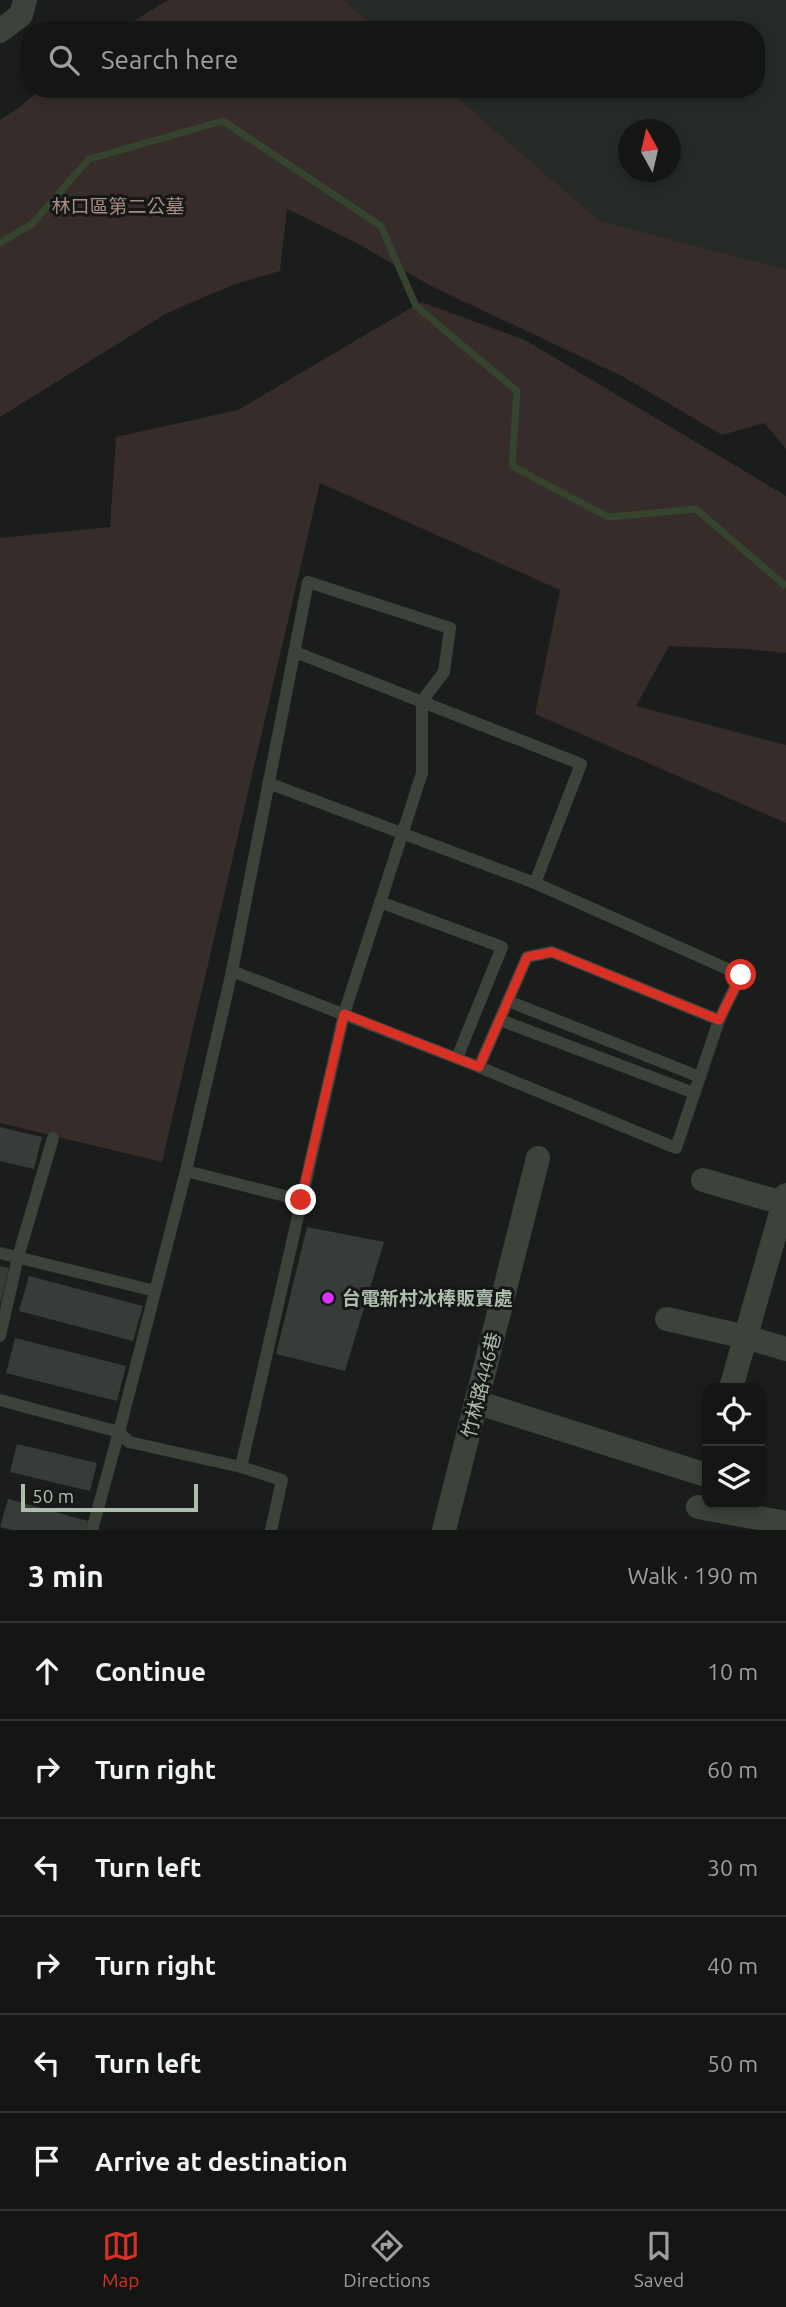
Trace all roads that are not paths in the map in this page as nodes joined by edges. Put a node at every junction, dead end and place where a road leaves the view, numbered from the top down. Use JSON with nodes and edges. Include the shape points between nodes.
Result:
{"nodes":[{"id":1,"x":25,"y":0,"type":"edge"},
{"id":2,"x":0,"y":31,"type":"edge"},
{"id":3,"x":295,"y":652,"type":"junction"},
{"id":4,"x":422,"y":701,"type":"junction"},
{"id":5,"x":268,"y":783,"type":"junction"},
{"id":6,"x":402,"y":834,"type":"junction"},
{"id":7,"x":536,"y":883,"type":"junction"},
{"id":8,"x":380,"y":902,"type":"junction"},
{"id":9,"x":232,"y":971,"type":"junction"},
{"id":10,"x":508,"y":1001,"type":"junction"},
{"id":11,"x":344,"y":1014,"type":"junction"},
{"id":12,"x":500,"y":1020,"type":"junction"},
{"id":13,"x":719,"y":1020,"type":"junction"},
{"id":14,"x":457,"y":1058,"type":"junction"},
{"id":15,"x":479,"y":1067,"type":"junction"},
{"id":16,"x":700,"y":1077,"type":"junction"},
{"id":17,"x":694,"y":1093,"type":"junction"},
{"id":18,"x":52,"y":1138,"type":"dead end"},
{"id":19,"x":538,"y":1158,"type":"dead end"},
{"id":20,"x":186,"y":1171,"type":"junction"},
{"id":21,"x":702,"y":1180,"type":"dead end"},
{"id":22,"x":301,"y":1200,"type":"junction"},
{"id":23,"x":785,"y":1201,"type":"edge"},
{"id":24,"x":0,"y":1253,"type":"edge"},
{"id":25,"x":18,"y":1257,"type":"junction"},
{"id":26,"x":155,"y":1291,"type":"junction"},
{"id":27,"x":667,"y":1319,"type":"dead end"},
{"id":28,"x":0,"y":1336,"type":"edge"},
{"id":29,"x":746,"y":1337,"type":"junction"},
{"id":30,"x":786,"y":1349,"type":"edge"},
{"id":31,"x":732,"y":1383,"type":"edge"},
{"id":32,"x":0,"y":1400,"type":"edge"},
{"id":33,"x":476,"y":1402,"type":"junction"},
{"id":34,"x":119,"y":1432,"type":"junction"},
{"id":35,"x":241,"y":1467,"type":"junction"},
{"id":36,"x":702,"y":1472,"type":"edge"},
{"id":37,"x":702,"y":1491,"type":"edge"},
{"id":38,"x":694,"y":1518,"type":"edge"},
{"id":39,"x":786,"y":1522,"type":"edge"},
{"id":40,"x":92,"y":1530,"type":"edge"},
{"id":41,"x":271,"y":1530,"type":"edge"},
{"id":42,"x":443,"y":1530,"type":"edge"}],
"edges":[{"from":1,"to":2,"type":"street","via":[[21,15]]},
{"from":3,"to":4,"type":"lane"},
{"from":3,"to":4,"type":"lane","via":[[308,582],[450,628],[444,672]]},
{"from":3,"to":5,"type":"lane"},
{"from":4,"to":6,"type":"lane","via":[[422,772]]},
{"from":4,"to":7,"type":"lane","via":[[580,764]]},
{"from":5,"to":6,"type":"lane"},
{"from":5,"to":9,"type":"lane"},
{"from":6,"to":7,"type":"lane"},
{"from":6,"to":8,"type":"lane"},
{"from":7,"to":13,"type":"lane","via":[[741,975]]},
{"from":8,"to":11,"type":"lane"},
{"from":8,"to":14,"type":"lane","via":[[502,947]]},
{"from":9,"to":11,"type":"lane"},
{"from":9,"to":20,"type":"lane"},
{"from":10,"to":12,"type":"lane"},
{"from":10,"to":13,"type":"lane","via":[[527,957],[552,952]]},
{"from":10,"to":16,"type":"lane"},
{"from":11,"to":14,"type":"lane"},
{"from":11,"to":22,"type":"lane"},
{"from":12,"to":15,"type":"lane"},
{"from":12,"to":17,"type":"lane"},
{"from":13,"to":16,"type":"lane"},
{"from":14,"to":15,"type":"lane"},
{"from":15,"to":17,"type":"lane","via":[[676,1148]]},
{"from":16,"to":17,"type":"lane"},
{"from":18,"to":25,"type":"lane"},
{"from":19,"to":33,"type":"street","name":"竹林路446巷"},
{"from":20,"to":22,"type":"lane"},
{"from":20,"to":26,"type":"lane"},
{"from":21,"to":23,"type":"street"},
{"from":22,"to":35,"type":"lane"},
{"from":23,"to":29,"type":"street"},
{"from":24,"to":25,"type":"lane"},
{"from":25,"to":26,"type":"lane"},
{"from":25,"to":28,"type":"lane"},
{"from":26,"to":34,"type":"lane"},
{"from":27,"to":29,"type":"street"},
{"from":29,"to":30,"type":"street"},
{"from":29,"to":31,"type":"street"},
{"from":32,"to":34,"type":"lane"},
{"from":33,"to":36,"type":"street"},
{"from":33,"to":42,"type":"street","name":"竹林路446巷"},
{"from":34,"to":35,"type":"lane","via":[[129,1442]]},
{"from":34,"to":40,"type":"lane"},
{"from":35,"to":41,"type":"lane","via":[[282,1480]]},
{"from":37,"to":38,"type":"street"},
{"from":38,"to":39,"type":"street"}]}
